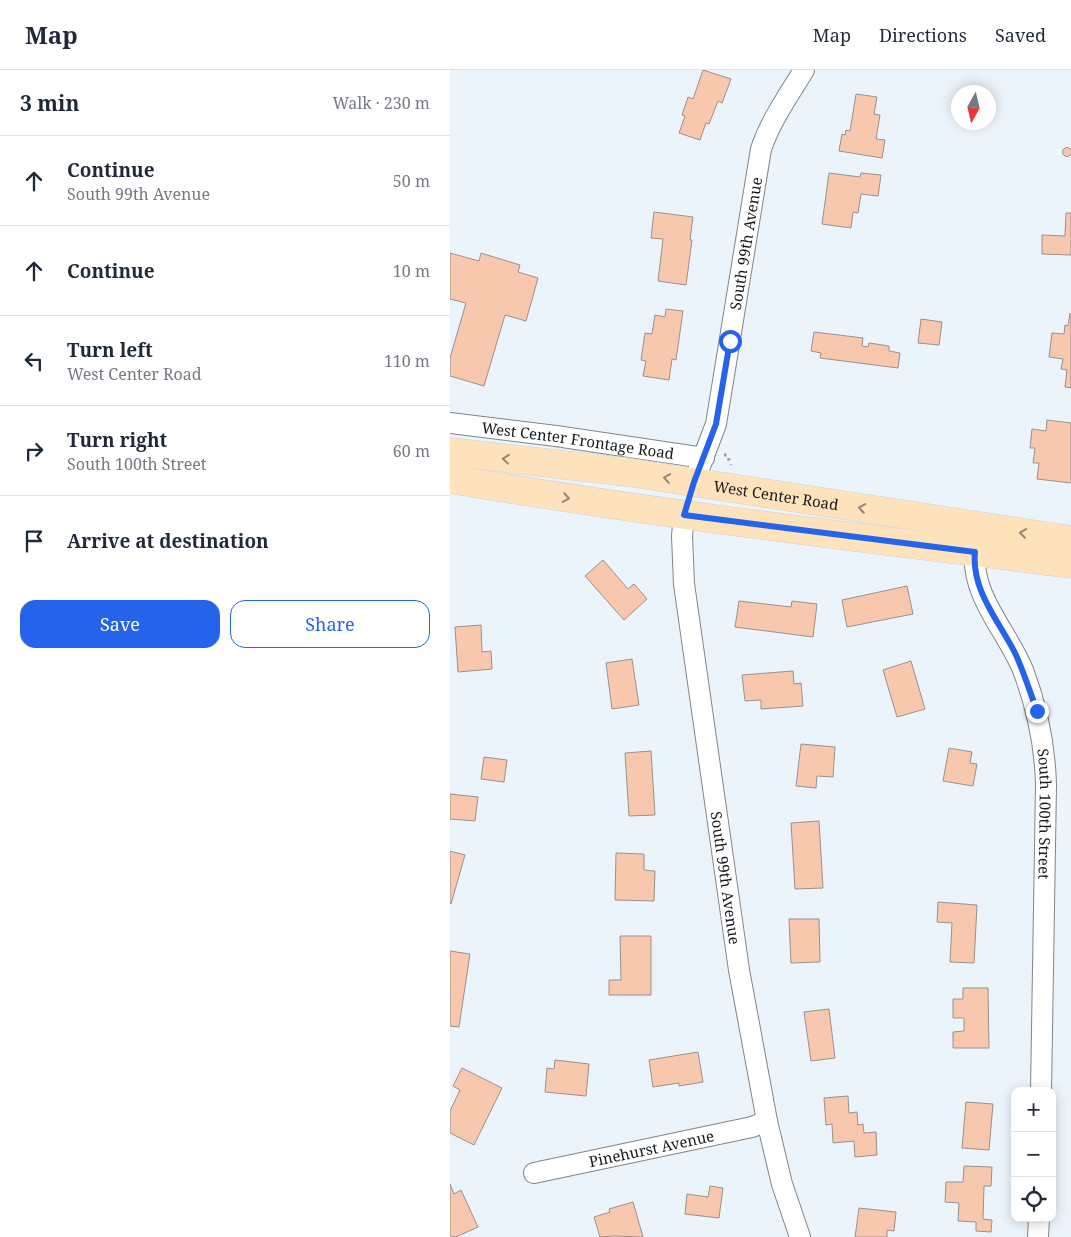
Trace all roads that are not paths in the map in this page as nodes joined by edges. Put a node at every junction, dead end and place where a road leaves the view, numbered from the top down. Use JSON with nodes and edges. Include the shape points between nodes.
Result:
{"nodes":[{"id":1,"x":804,"y":70,"type":"edge"},
{"id":2,"x":450,"y":423,"type":"edge"},
{"id":3,"x":450,"y":452,"type":"edge"},
{"id":4,"x":699,"y":470,"type":"junction"},
{"id":5,"x":450,"y":479,"type":"edge"},
{"id":6,"x":684,"y":515,"type":"junction"},
{"id":7,"x":1071,"y":540,"type":"edge"},
{"id":8,"x":975,"y":552,"type":"junction"},
{"id":9,"x":1071,"y":564,"type":"edge"},
{"id":10,"x":1041,"y":1087,"type":"edge"},
{"id":11,"x":767,"y":1121,"type":"junction"},
{"id":12,"x":534,"y":1173,"type":"dead end"},
{"id":13,"x":1039,"y":1222,"type":"edge"},
{"id":14,"x":800,"y":1237,"type":"edge"},
{"id":15,"x":1038,"y":1237,"type":"edge"}],
"edges":[{"from":1,"to":4,"type":"street","name":"South 99th Avenue","via":[[777,112],[761,149],[716,424]]},
{"from":2,"to":4,"type":"street","name":"West Center Frontage Road","via":[[556,436]]},
{"from":4,"to":3,"type":"main road","name":"West Center Road","one_way":true,"via":[[627,472]]},
{"from":4,"to":6,"type":"main road"},
{"from":7,"to":4,"type":"main road","name":"West Center Road","one_way":true},
{"from":5,"to":6,"type":"main road","name":"West Center Road","one_way":true},
{"from":6,"to":8,"type":"main road","name":"West Center Road"},
{"from":6,"to":11,"type":"street","name":"South 99th Avenue","via":[[684,584],[740,970]]},
{"from":8,"to":9,"type":"main road","name":"West Center Road"},
{"from":8,"to":10,"type":"street","name":"South 100th Street","via":[[976,577],[981,592],[1023,670],[1043,741],[1046,785]]},
{"from":11,"to":12,"type":"street","name":"Pinehurst Avenue","via":[[752,1127]]},
{"from":11,"to":14,"type":"street","name":"South 99th Avenue","via":[[782,1184]]},
{"from":13,"to":15,"type":"street"}]}
